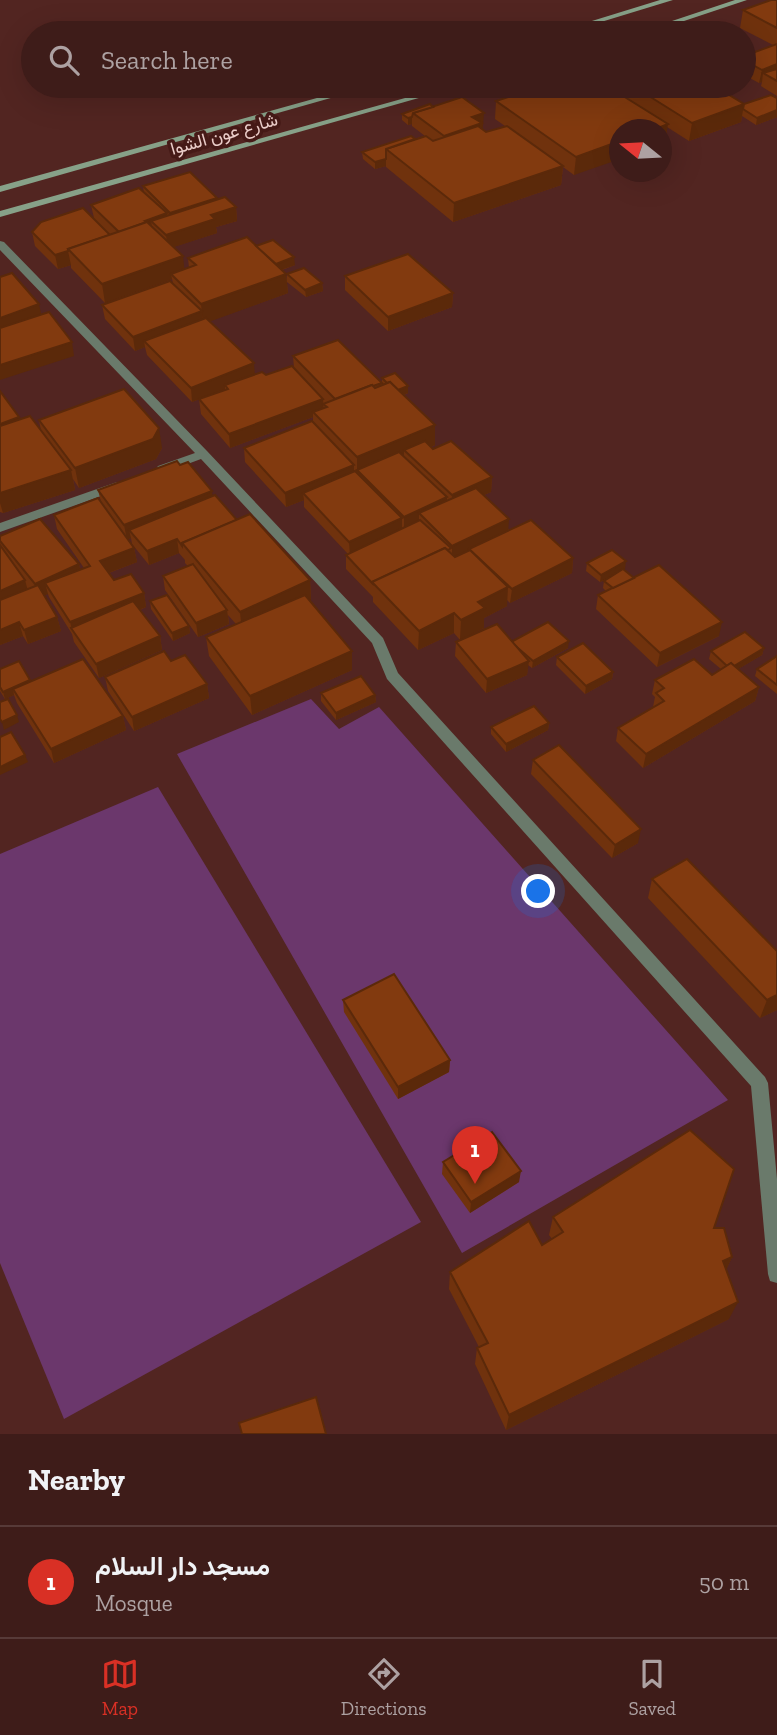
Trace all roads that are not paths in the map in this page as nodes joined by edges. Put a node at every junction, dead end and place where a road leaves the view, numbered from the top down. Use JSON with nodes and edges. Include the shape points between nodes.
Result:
{"nodes":[{"id":1,"x":669,"y":0,"type":"edge"},
{"id":2,"x":743,"y":0,"type":"edge"},
{"id":3,"x":598,"y":21,"type":"edge"},
{"id":4,"x":677,"y":21,"type":"edge"},
{"id":5,"x":326,"y":98,"type":"edge"},
{"id":6,"x":414,"y":98,"type":"edge"},
{"id":7,"x":0,"y":189,"type":"edge"},
{"id":8,"x":0,"y":214,"type":"edge"},
{"id":9,"x":0,"y":244,"type":"edge"},
{"id":10,"x":204,"y":454,"type":"junction"},
{"id":11,"x":153,"y":473,"type":"edge"},
{"id":12,"x":127,"y":482,"type":"edge"},
{"id":13,"x":0,"y":528,"type":"edge"},
{"id":14,"x":777,"y":1274,"type":"edge"}],
"edges":[{"from":1,"to":3,"type":"main road"},
{"from":2,"to":4,"type":"main road"},
{"from":5,"to":7,"type":"main road","name":"شارع عون الشوا"},
{"from":6,"to":8,"type":"main road","name":"شارع عون الشوا"},
{"from":9,"to":10,"type":"street"},
{"from":10,"to":11,"type":"street"},
{"from":10,"to":14,"type":"street","via":[[378,641],[392,675],[760,1083]]},
{"from":12,"to":13,"type":"street"}]}
